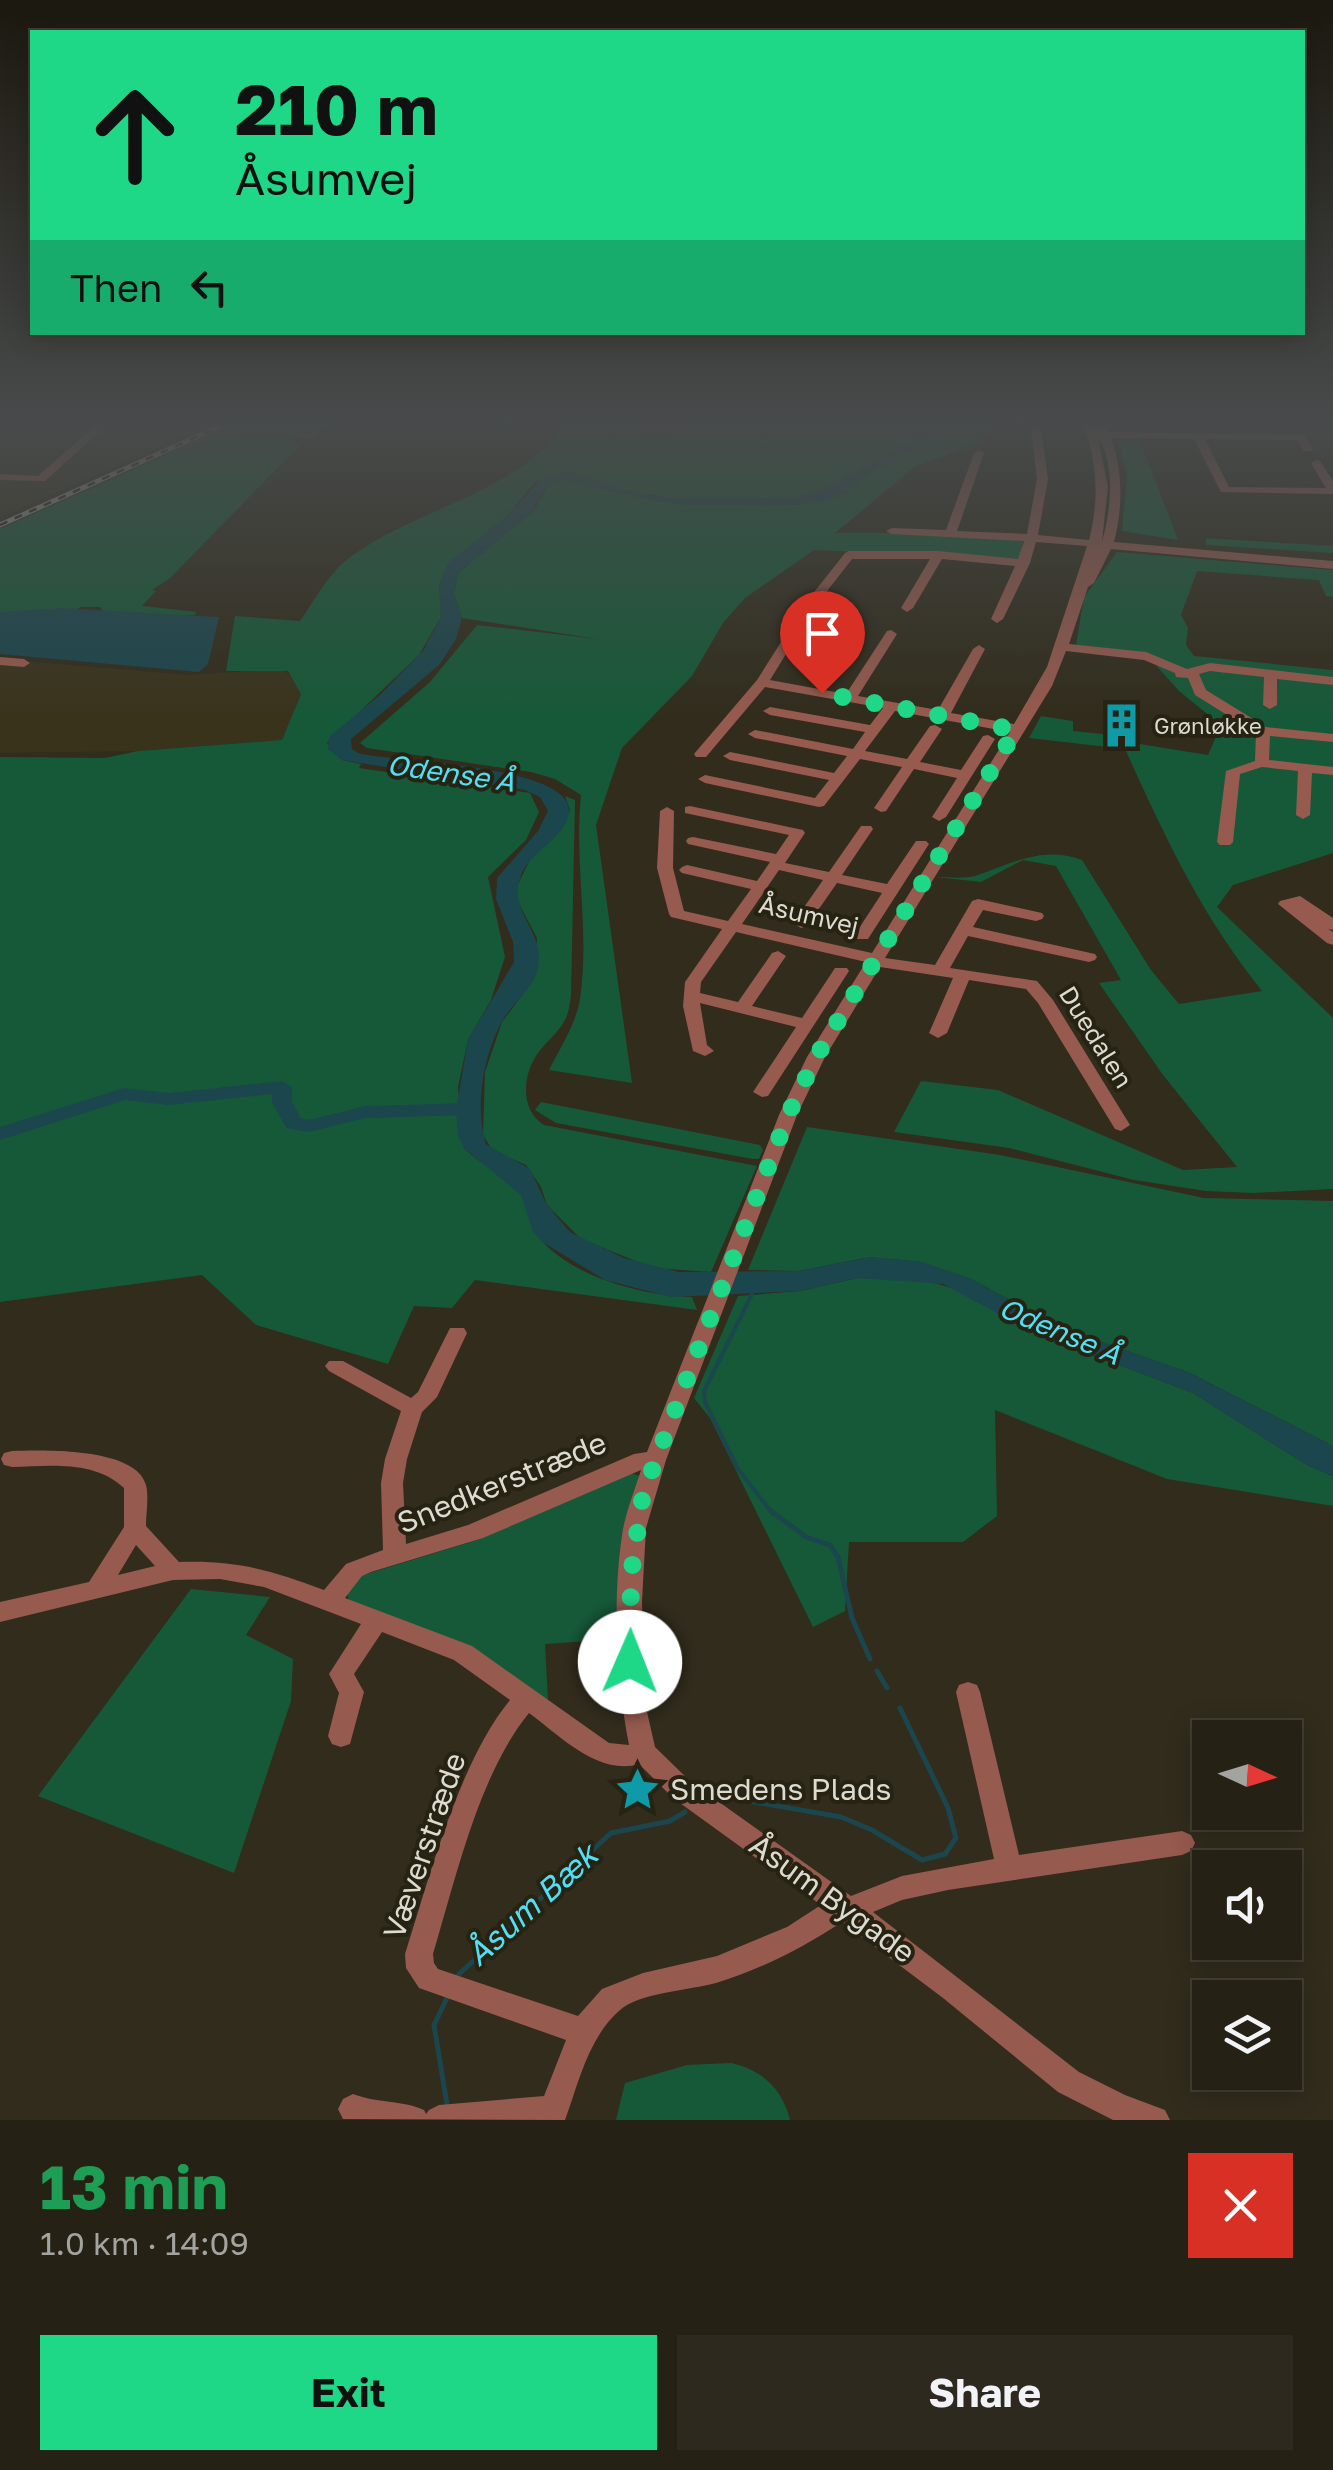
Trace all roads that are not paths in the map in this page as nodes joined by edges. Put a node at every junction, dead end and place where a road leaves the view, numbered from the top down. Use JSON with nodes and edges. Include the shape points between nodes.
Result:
{"nodes":[{"id":1,"x":956,"y":519,"type":"edge"},
{"id":2,"x":1036,"y":519,"type":"edge"},
{"id":3,"x":1102,"y":519,"type":"edge"},
{"id":4,"x":892,"y":531,"type":"dead end"},
{"id":5,"x":951,"y":532,"type":"junction"},
{"id":6,"x":1032,"y":538,"type":"junction"},
{"id":7,"x":1101,"y":542,"type":"junction"},
{"id":8,"x":938,"y":555,"type":"junction"},
{"id":9,"x":1333,"y":562,"type":"edge"},
{"id":10,"x":1024,"y":563,"type":"junction"},
{"id":11,"x":817,"y":596,"type":"dead end"},
{"id":12,"x":907,"y":608,"type":"dead end"},
{"id":13,"x":997,"y":619,"type":"dead end"},
{"id":14,"x":800,"y":623,"type":"dead end"},
{"id":15,"x":890,"y":634,"type":"dead end"},
{"id":16,"x":1063,"y":647,"type":"junction"},
{"id":17,"x":979,"y":649,"type":"dead end"},
{"id":18,"x":0,"y":661,"type":"edge"},
{"id":19,"x":24,"y":663,"type":"dead end"},
{"id":20,"x":1181,"y":674,"type":"junction"},
{"id":21,"x":1271,"y":674,"type":"junction"},
{"id":22,"x":1333,"y":681,"type":"edge"},
{"id":23,"x":762,"y":682,"type":"junction"},
{"id":24,"x":850,"y":698,"type":"junction"},
{"id":25,"x":1270,"y":705,"type":"dead end"},
{"id":26,"x":892,"y":706,"type":"junction"},
{"id":27,"x":770,"y":710,"type":"dead end"},
{"id":28,"x":938,"y":722,"type":"junction"},
{"id":29,"x":874,"y":730,"type":"junction"},
{"id":30,"x":1016,"y":730,"type":"junction"},
{"id":31,"x":1263,"y":731,"type":"junction"},
{"id":32,"x":755,"y":734,"type":"dead end"},
{"id":33,"x":1333,"y":738,"type":"edge"},
{"id":34,"x":988,"y":739,"type":"dead end"},
{"id":35,"x":701,"y":754,"type":"dead end"},
{"id":36,"x":856,"y":754,"type":"junction"},
{"id":37,"x":730,"y":756,"type":"dead end"},
{"id":38,"x":1262,"y":762,"type":"junction"},
{"id":39,"x":911,"y":764,"type":"junction"},
{"id":40,"x":1305,"y":768,"type":"junction"},
{"id":41,"x":1333,"y":771,"type":"edge"},
{"id":42,"x":965,"y":775,"type":"junction"},
{"id":43,"x":838,"y":778,"type":"junction"},
{"id":44,"x":705,"y":779,"type":"dead end"},
{"id":45,"x":881,"y":808,"type":"dead end"},
{"id":46,"x":690,"y":810,"type":"dead end"},
{"id":47,"x":668,"y":811,"type":"dead end"},
{"id":48,"x":1303,"y":814,"type":"dead end"},
{"id":49,"x":939,"y":817,"type":"dead end"},
{"id":50,"x":866,"y":829,"type":"dead end"},
{"id":51,"x":694,"y":841,"type":"dead end"},
{"id":52,"x":1225,"y":842,"type":"dead end"},
{"id":53,"x":921,"y":844,"type":"dead end"},
{"id":54,"x":777,"y":862,"type":"junction"},
{"id":55,"x":686,"y":870,"type":"dead end"},
{"id":56,"x":833,"y":877,"type":"junction"},
{"id":57,"x":759,"y":886,"type":"junction"},
{"id":58,"x":892,"y":890,"type":"junction"},
{"id":59,"x":1036,"y":916,"type":"dead end"},
{"id":60,"x":801,"y":923,"type":"dead end"},
{"id":61,"x":1333,"y":925,"type":"edge"},
{"id":62,"x":730,"y":926,"type":"junction"},
{"id":63,"x":964,"y":930,"type":"junction"},
{"id":64,"x":862,"y":936,"type":"dead end"},
{"id":65,"x":1333,"y":940,"type":"edge"},
{"id":66,"x":778,"y":956,"type":"dead end"},
{"id":67,"x":1089,"y":957,"type":"dead end"},
{"id":68,"x":875,"y":960,"type":"junction"},
{"id":69,"x":841,"y":972,"type":"dead end"},
{"id":70,"x":940,"y":974,"type":"junction"},
{"id":71,"x":962,"y":976,"type":"junction"},
{"id":72,"x":690,"y":996,"type":"junction"},
{"id":73,"x":742,"y":1008,"type":"junction"},
{"id":74,"x":806,"y":1024,"type":"junction"},
{"id":75,"x":938,"y":1033,"type":"dead end"},
{"id":76,"x":705,"y":1051,"type":"dead end"},
{"id":77,"x":762,"y":1092,"type":"dead end"},
{"id":78,"x":1122,"y":1125,"type":"dead end"},
{"id":79,"x":457,"y":1333,"type":"dead end"},
{"id":80,"x":336,"y":1366,"type":"dead end"},
{"id":81,"x":413,"y":1408,"type":"junction"},
{"id":82,"x":12,"y":1459,"type":"dead end"},
{"id":83,"x":655,"y":1460,"type":"junction"},
{"id":84,"x":135,"y":1528,"type":"junction"},
{"id":85,"x":395,"y":1558,"type":"junction"},
{"id":86,"x":173,"y":1571,"type":"junction"},
{"id":87,"x":96,"y":1589,"type":"junction"},
{"id":88,"x":329,"y":1602,"type":"junction"},
{"id":89,"x":0,"y":1612,"type":"edge"},
{"id":90,"x":377,"y":1620,"type":"junction"},
{"id":91,"x":968,"y":1692,"type":"dead end"},
{"id":92,"x":526,"y":1698,"type":"junction"},
{"id":93,"x":341,"y":1736,"type":"dead end"},
{"id":94,"x":643,"y":1752,"type":"junction"},
{"id":95,"x":1182,"y":1843,"type":"dead end"},
{"id":96,"x":1009,"y":1868,"type":"junction"},
{"id":97,"x":847,"y":1909,"type":"junction"},
{"id":98,"x":583,"y":2032,"type":"junction"},
{"id":99,"x":353,"y":2109,"type":"dead end"},
{"id":100,"x":551,"y":2115,"type":"edge"},
{"id":101,"x":414,"y":2120,"type":"edge"},
{"id":102,"x":440,"y":2120,"type":"edge"},
{"id":103,"x":1155,"y":2120,"type":"edge"}],
"edges":[{"from":1,"to":5,"type":"street"},
{"from":2,"to":6,"type":"street"},
{"from":3,"to":7,"type":"street","name":"Åsumvej"},
{"from":4,"to":5,"type":"street"},
{"from":5,"to":6,"type":"street"},
{"from":6,"to":7,"type":"street"},
{"from":6,"to":10,"type":"street"},
{"from":7,"to":9,"type":"street"},
{"from":7,"to":16,"type":"street","name":"Åsumvej"},
{"from":8,"to":10,"type":"street"},
{"from":8,"to":11,"type":"street","via":[[849,555]]},
{"from":8,"to":12,"type":"street"},
{"from":10,"to":13,"type":"street"},
{"from":14,"to":23,"type":"street"},
{"from":15,"to":24,"type":"street"},
{"from":16,"to":20,"type":"street","via":[[1146,656]]},
{"from":16,"to":30,"type":"street","name":"Åsumvej"},
{"from":17,"to":28,"type":"street"},
{"from":18,"to":19,"type":"street"},
{"from":20,"to":21,"type":"street","via":[[1210,667]]},
{"from":20,"to":31,"type":"street","via":[[1194,676],[1200,692]]},
{"from":21,"to":22,"type":"street"},
{"from":21,"to":25,"type":"street"},
{"from":23,"to":24,"type":"street"},
{"from":23,"to":35,"type":"street"},
{"from":24,"to":26,"type":"street"},
{"from":26,"to":28,"type":"street"},
{"from":26,"to":29,"type":"street"},
{"from":27,"to":29,"type":"street"},
{"from":28,"to":30,"type":"street"},
{"from":28,"to":39,"type":"street"},
{"from":29,"to":36,"type":"street"},
{"from":30,"to":68,"type":"street","name":"Åsumvej"},
{"from":31,"to":33,"type":"street"},
{"from":31,"to":38,"type":"street"},
{"from":32,"to":36,"type":"street"},
{"from":34,"to":42,"type":"street"},
{"from":36,"to":39,"type":"street"},
{"from":36,"to":43,"type":"street"},
{"from":37,"to":43,"type":"street"},
{"from":38,"to":40,"type":"street"},
{"from":38,"to":52,"type":"street","via":[[1233,771]]},
{"from":39,"to":42,"type":"street"},
{"from":39,"to":45,"type":"street"},
{"from":40,"to":41,"type":"street"},
{"from":40,"to":48,"type":"street"},
{"from":42,"to":49,"type":"street"},
{"from":43,"to":44,"type":"street","via":[[820,803]]},
{"from":46,"to":54,"type":"street","name":"Åsumvej","via":[[798,833]]},
{"from":47,"to":62,"type":"street","name":"Åsumvej","via":[[664,868],[675,912]]},
{"from":50,"to":56,"type":"street","name":"Åsumvej"},
{"from":51,"to":54,"type":"street","name":"Åsumvej"},
{"from":53,"to":58,"type":"street","name":"Åsumvej"},
{"from":54,"to":56,"type":"street","name":"Åsumvej"},
{"from":54,"to":57,"type":"street","name":"Åsumvej"},
{"from":55,"to":57,"type":"street","name":"Åsumvej"},
{"from":56,"to":58,"type":"street","name":"Åsumvej"},
{"from":56,"to":60,"type":"street","name":"Åsumvej"},
{"from":57,"to":62,"type":"street","name":"Åsumvej"},
{"from":58,"to":64,"type":"street","name":"Åsumvej"},
{"from":59,"to":63,"type":"street","via":[[978,904]]},
{"from":61,"to":65,"type":"street","via":[[1300,900],[1286,904]]},
{"from":62,"to":68,"type":"street","name":"Åsumvej"},
{"from":62,"to":72,"type":"street","name":"Åsumvej","via":[[701,966]]},
{"from":63,"to":67,"type":"street","name":"Duedalen"},
{"from":63,"to":70,"type":"street"},
{"from":66,"to":73,"type":"street","name":"Åsumvej"},
{"from":68,"to":70,"type":"street","name":"Duedalen"},
{"from":68,"to":83,"type":"street","name":"Åsumvej","via":[[805,1078]]},
{"from":69,"to":74,"type":"street","name":"Åsumvej"},
{"from":70,"to":71,"type":"street","name":"Duedalen"},
{"from":71,"to":75,"type":"street"},
{"from":71,"to":78,"type":"street","name":"Duedalen","via":[[1036,988]]},
{"from":72,"to":73,"type":"street"},
{"from":72,"to":76,"type":"street","via":[[698,1047]]},
{"from":73,"to":74,"type":"street"},
{"from":74,"to":77,"type":"street","name":"Åsumvej"},
{"from":79,"to":81,"type":"street","via":[[426,1397]]},
{"from":80,"to":81,"type":"street"},
{"from":81,"to":85,"type":"street","via":[[392,1483]]},
{"from":82,"to":84,"type":"street","via":[[74,1457],[125,1473],[135,1485]]},
{"from":83,"to":85,"type":"street","name":"Snedkerstræde"},
{"from":83,"to":94,"type":"street","via":[[631,1575],[630,1662]]},
{"from":84,"to":86,"type":"street"},
{"from":84,"to":87,"type":"street"},
{"from":85,"to":88,"type":"street","name":"Snedkerstræde","via":[[354,1570]]},
{"from":86,"to":87,"type":"street"},
{"from":86,"to":88,"type":"street","via":[[248,1574]]},
{"from":87,"to":89,"type":"street"},
{"from":88,"to":90,"type":"street"},
{"from":90,"to":92,"type":"street","via":[[463,1653]]},
{"from":90,"to":93,"type":"street","via":[[341,1674],[352,1692]]},
{"from":91,"to":96,"type":"street"},
{"from":92,"to":94,"type":"street","via":[[603,1752]]},
{"from":92,"to":98,"type":"street","name":"Væverstræde","via":[[500,1730],[459,1827],[420,1968],[429,1980]]},
{"from":94,"to":97,"type":"street","name":"Åsum Bygade","via":[[682,1790]]},
{"from":95,"to":96,"type":"street"},
{"from":96,"to":97,"type":"street","via":[[883,1894]]},
{"from":97,"to":98,"type":"street","via":[[718,1968],[622,1992]]},
{"from":97,"to":103,"type":"street","name":"Åsum Bygade","via":[[1052,2074]]},
{"from":98,"to":100,"type":"street"},
{"from":99,"to":101,"type":"street"},
{"from":100,"to":102,"type":"street"}]}
